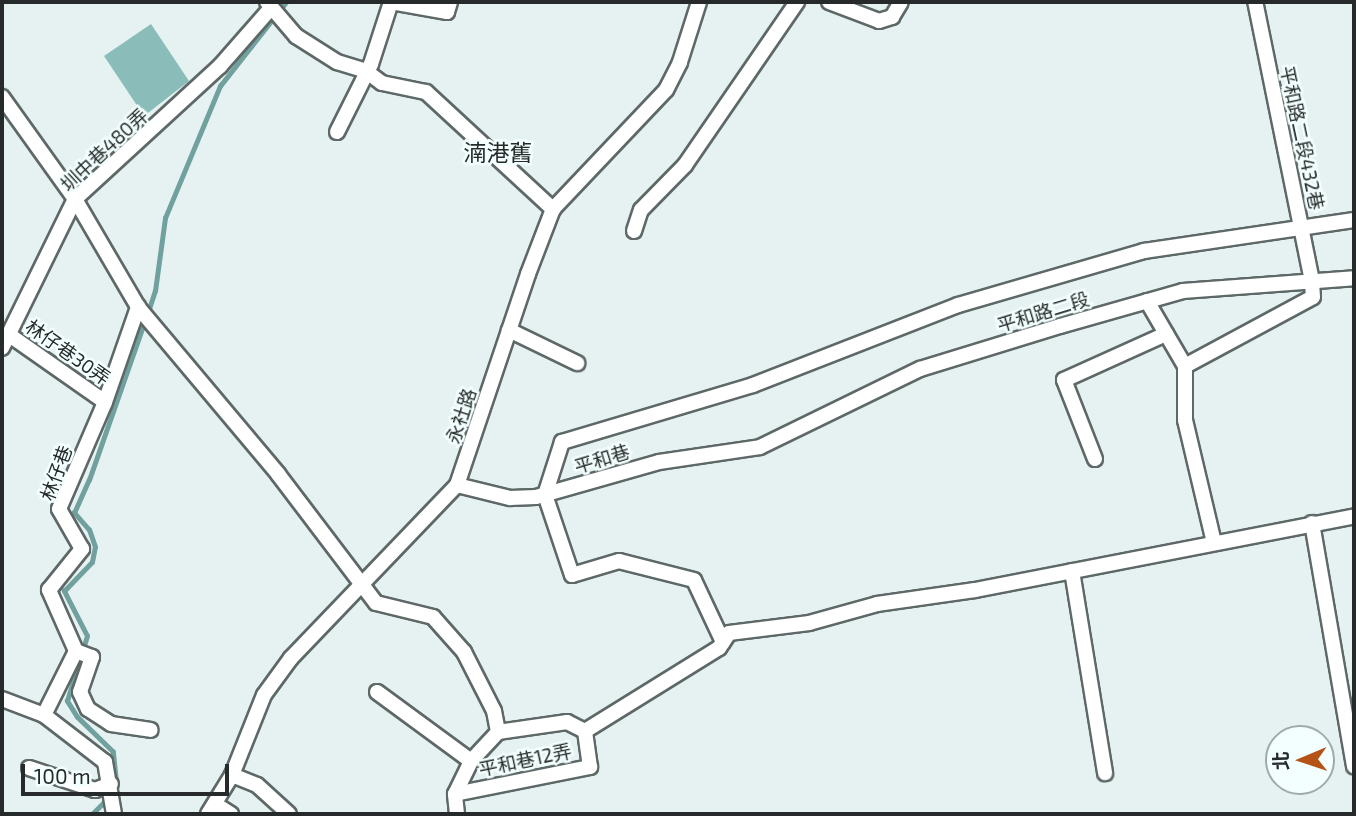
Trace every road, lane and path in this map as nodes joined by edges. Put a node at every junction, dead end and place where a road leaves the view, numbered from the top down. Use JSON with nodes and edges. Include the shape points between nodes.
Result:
{"nodes":[{"id":1,"x":450,"y":2,"type":"edge"},
{"id":2,"x":699,"y":2,"type":"edge"},
{"id":3,"x":797,"y":2,"type":"edge"},
{"id":4,"x":829,"y":2,"type":"edge"},
{"id":5,"x":901,"y":2,"type":"edge"},
{"id":6,"x":1255,"y":2,"type":"edge"},
{"id":7,"x":269,"y":5,"type":"edge"},
{"id":8,"x":366,"y":71,"type":"junction"},
{"id":9,"x":2,"y":97,"type":"edge"},
{"id":10,"x":337,"y":132,"type":"dead end"},
{"id":11,"x":75,"y":199,"type":"junction"},
{"id":12,"x":553,"y":209,"type":"junction"},
{"id":13,"x":1354,"y":220,"type":"edge"},
{"id":14,"x":1301,"y":228,"type":"junction"},
{"id":15,"x":634,"y":231,"type":"dead end"},
{"id":16,"x":1354,"y":278,"type":"edge"},
{"id":17,"x":1312,"y":281,"type":"junction"},
{"id":18,"x":1147,"y":301,"type":"junction"},
{"id":19,"x":138,"y":307,"type":"junction"},
{"id":20,"x":509,"y":330,"type":"junction"},
{"id":21,"x":1166,"y":334,"type":"junction"},
{"id":22,"x":5,"y":341,"type":"edge"},
{"id":23,"x":576,"y":363,"type":"dead end"},
{"id":24,"x":1185,"y":366,"type":"junction"},
{"id":25,"x":105,"y":402,"type":"junction"},
{"id":26,"x":760,"y":447,"type":"joint"},
{"id":27,"x":1095,"y":459,"type":"dead end"},
{"id":28,"x":457,"y":485,"type":"junction"},
{"id":29,"x":545,"y":495,"type":"junction"},
{"id":30,"x":1354,"y":516,"type":"edge"},
{"id":31,"x":1312,"y":523,"type":"junction"},
{"id":32,"x":1214,"y":542,"type":"junction"},
{"id":33,"x":1072,"y":571,"type":"junction"},
{"id":34,"x":362,"y":583,"type":"junction"},
{"id":35,"x":723,"y":642,"type":"junction"},
{"id":36,"x":76,"y":651,"type":"junction"},
{"id":37,"x":377,"y":692,"type":"dead end"},
{"id":38,"x":2,"y":699,"type":"edge"},
{"id":39,"x":44,"y":715,"type":"junction"},
{"id":40,"x":150,"y":730,"type":"dead end"},
{"id":41,"x":585,"y":731,"type":"junction"},
{"id":42,"x":498,"y":732,"type":"junction"},
{"id":43,"x":471,"y":761,"type":"junction"},
{"id":44,"x":1354,"y":766,"type":"edge"},
{"id":45,"x":29,"y":768,"type":"dead end"},
{"id":46,"x":1105,"y":773,"type":"dead end"},
{"id":47,"x":232,"y":775,"type":"junction"},
{"id":48,"x":111,"y":785,"type":"junction"},
{"id":49,"x":455,"y":794,"type":"junction"},
{"id":50,"x":113,"y":808,"type":"edge"},
{"id":51,"x":211,"y":809,"type":"edge"},
{"id":52,"x":231,"y":814,"type":"edge"},
{"id":53,"x":289,"y":814,"type":"edge"},
{"id":54,"x":457,"y":814,"type":"edge"}],
"edges":[{"from":1,"to":8,"type":"street","via":[[447,12],[391,2]]},
{"from":2,"to":12,"type":"street","name":"永社路","via":[[666,90]]},
{"from":3,"to":15,"type":"street","via":[[685,165],[641,210]]},
{"from":4,"to":5,"type":"street","via":[[878,21],[892,17]]},
{"from":6,"to":14,"type":"street","name":"平和路二段432巷"},
{"from":7,"to":8,"type":"street","via":[[296,36],[337,62]]},
{"from":7,"to":11,"type":"street","name":"圳中巷480弄","via":[[211,75]]},
{"from":8,"to":10,"type":"street"},
{"from":8,"to":12,"type":"street","via":[[382,83],[426,92]]},
{"from":9,"to":11,"type":"street"},
{"from":11,"to":19,"type":"street"},
{"from":11,"to":22,"type":"street","name":"圳中巷480弄"},
{"from":12,"to":20,"type":"street","name":"永社路"},
{"from":13,"to":14,"type":"street"},
{"from":14,"to":17,"type":"street","name":"平和路二段432巷"},
{"from":14,"to":29,"type":"street","via":[[1144,251],[958,305],[753,385],[562,442]]},
{"from":16,"to":17,"type":"street","name":"平和路二段"},
{"from":17,"to":18,"type":"street","name":"平和路二段","via":[[1183,291]]},
{"from":17,"to":24,"type":"street","via":[[1313,297]]},
{"from":18,"to":21,"type":"street"},
{"from":18,"to":26,"type":"street","name":"平和路二段","via":[[920,369]]},
{"from":19,"to":25,"type":"street","name":"林仔巷"},
{"from":19,"to":34,"type":"street"},
{"from":20,"to":23,"type":"street"},
{"from":20,"to":28,"type":"street","name":"永社路"},
{"from":21,"to":24,"type":"street"},
{"from":21,"to":27,"type":"street","via":[[1064,380]]},
{"from":22,"to":25,"type":"street","name":"林仔巷30弄"},
{"from":24,"to":32,"type":"street","via":[[1185,420]]},
{"from":25,"to":36,"type":"street","name":"林仔巷","via":[[60,509],[82,549],[49,590]]},
{"from":26,"to":29,"type":"street","name":"平和巷","via":[[659,462]]},
{"from":28,"to":29,"type":"street","name":"平和巷","via":[[510,498]]},
{"from":28,"to":34,"type":"street","name":"永社路"},
{"from":29,"to":35,"type":"street","via":[[572,575],[619,561],[694,580]]},
{"from":30,"to":31,"type":"street","name":"平和巷12弄"},
{"from":31,"to":32,"type":"street","name":"平和巷12弄"},
{"from":31,"to":44,"type":"street"},
{"from":32,"to":33,"type":"street","name":"平和巷12弄"},
{"from":33,"to":35,"type":"street","name":"平和巷12弄","via":[[877,604],[809,623],[729,633]]},
{"from":33,"to":46,"type":"street"},
{"from":34,"to":42,"type":"street","via":[[376,603],[433,617],[464,652],[494,711]]},
{"from":34,"to":47,"type":"street","name":"永社路","via":[[291,658],[264,695]]},
{"from":35,"to":41,"type":"street","name":"平和巷12弄"},
{"from":36,"to":39,"type":"street"},
{"from":36,"to":40,"type":"street","via":[[92,657],[80,692],[88,709],[111,724]]},
{"from":37,"to":43,"type":"street"},
{"from":38,"to":39,"type":"street"},
{"from":39,"to":48,"type":"street","via":[[105,762]]},
{"from":41,"to":42,"type":"street","via":[[567,722]]},
{"from":41,"to":49,"type":"street","name":"平和巷12弄","via":[[590,767]]},
{"from":42,"to":43,"type":"street"},
{"from":43,"to":49,"type":"street"},
{"from":45,"to":48,"type":"street","via":[[94,790]]},
{"from":47,"to":51,"type":"street","name":"永社路"},
{"from":47,"to":53,"type":"street","via":[[257,785]]},
{"from":48,"to":50,"type":"street"},
{"from":49,"to":54,"type":"street"},
{"from":51,"to":52,"type":"street"}]}
